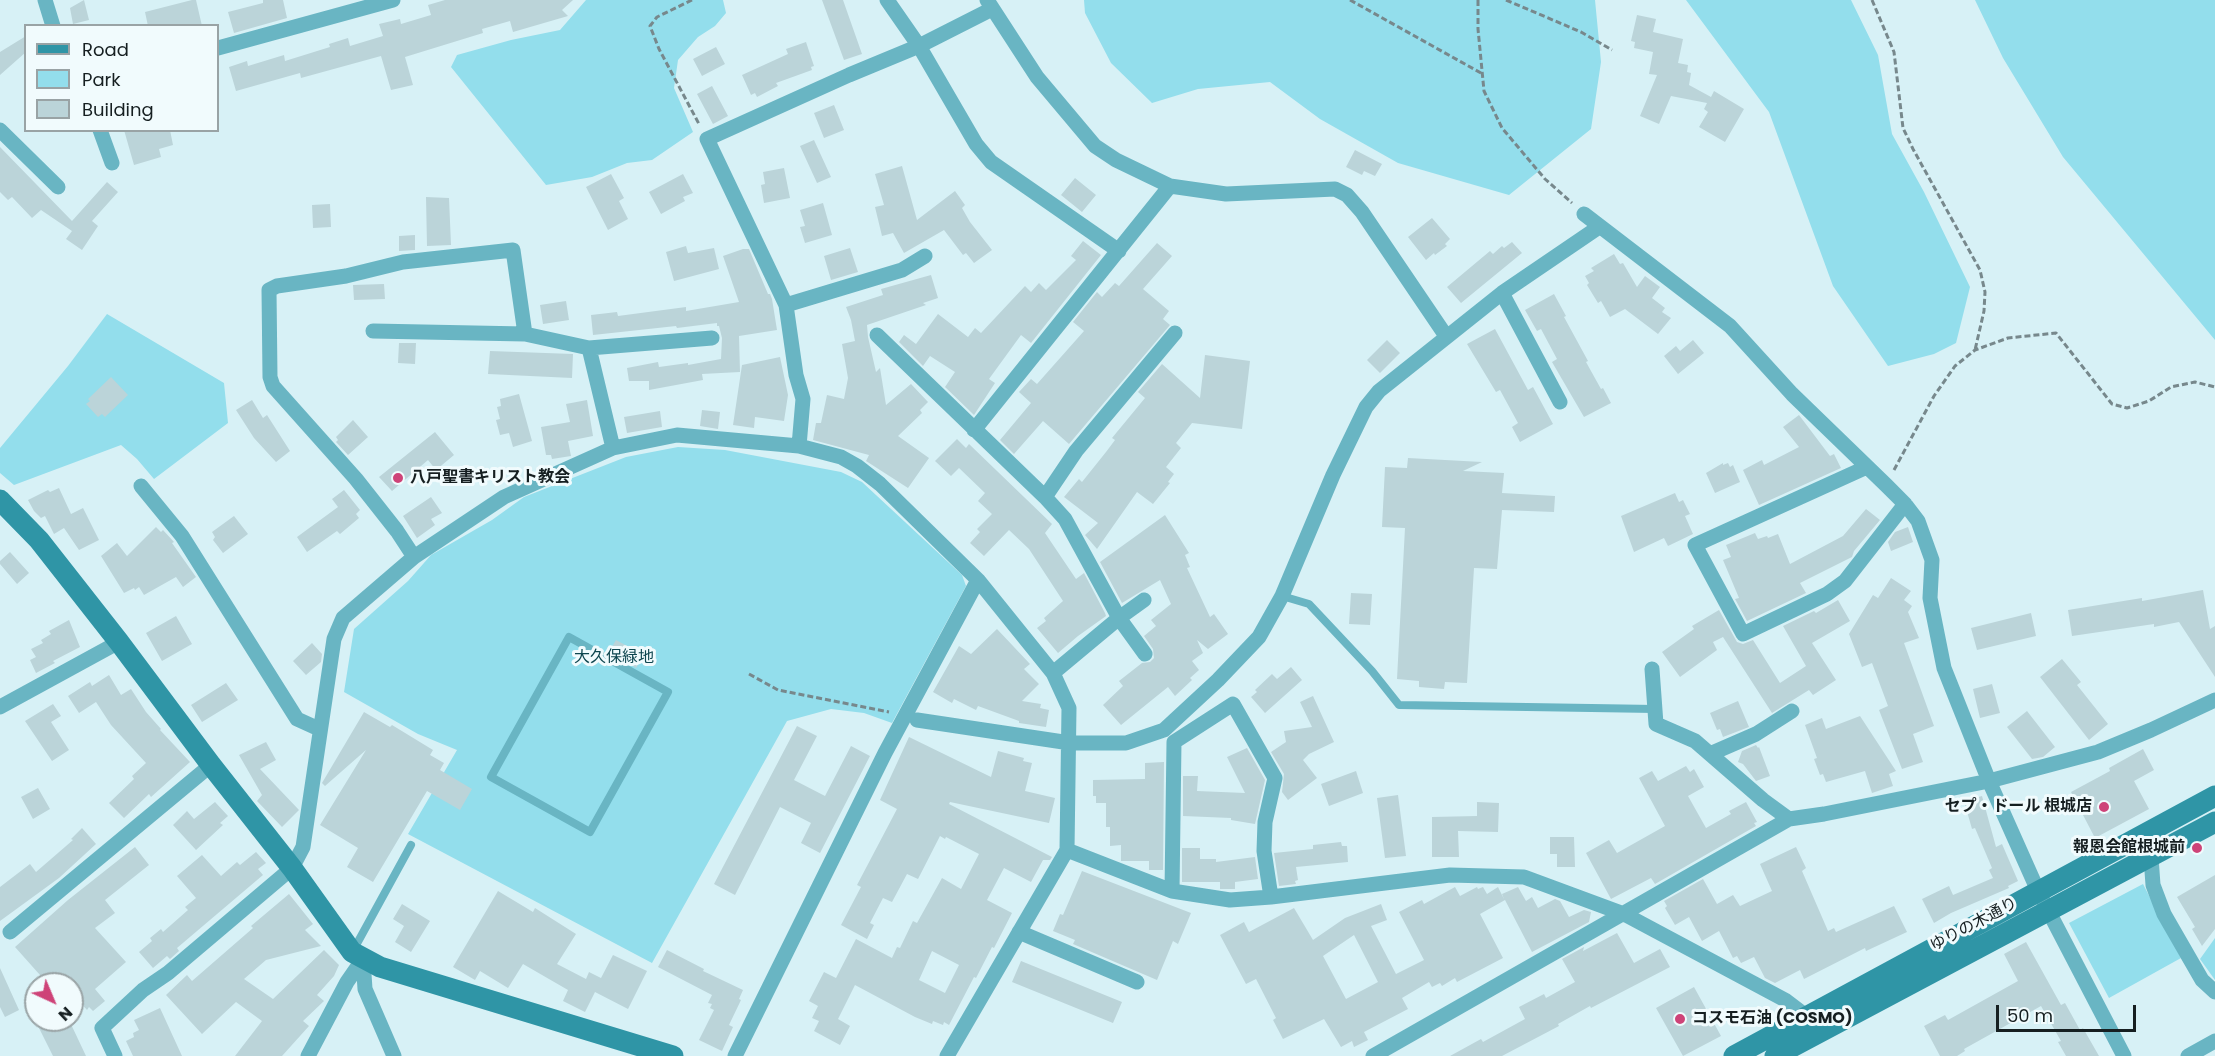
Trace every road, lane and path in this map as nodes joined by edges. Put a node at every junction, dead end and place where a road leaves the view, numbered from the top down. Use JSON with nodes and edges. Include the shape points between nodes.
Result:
{"nodes":[{"id":1,"x":45,"y":0,"type":"edge"},
{"id":2,"x":393,"y":0,"type":"edge"},
{"id":3,"x":692,"y":0,"type":"edge"},
{"id":4,"x":887,"y":0,"type":"edge"},
{"id":5,"x":1350,"y":0,"type":"edge"},
{"id":6,"x":1478,"y":0,"type":"edge"},
{"id":7,"x":1506,"y":0,"type":"edge"},
{"id":8,"x":1872,"y":0,"type":"edge"},
{"id":9,"x":990,"y":5,"type":"edge"},
{"id":10,"x":51,"y":24,"type":"edge"},
{"id":11,"x":919,"y":46,"type":"junction"},
{"id":12,"x":219,"y":48,"type":"edge"},
{"id":13,"x":1612,"y":50,"type":"dead end"},
{"id":14,"x":1481,"y":73,"type":"junction"},
{"id":15,"x":0,"y":130,"type":"edge"},
{"id":16,"x":101,"y":132,"type":"edge"},
{"id":17,"x":707,"y":139,"type":"junction"},
{"id":18,"x":112,"y":164,"type":"dead end"},
{"id":19,"x":1170,"y":186,"type":"junction"},
{"id":20,"x":58,"y":187,"type":"dead end"},
{"id":21,"x":1584,"y":214,"type":"joint"},
{"id":22,"x":1599,"y":227,"type":"junction"},
{"id":23,"x":1119,"y":251,"type":"junction"},
{"id":24,"x":925,"y":256,"type":"dead end"},
{"id":25,"x":1502,"y":293,"type":"junction"},
{"id":26,"x":786,"y":305,"type":"junction"},
{"id":27,"x":373,"y":332,"type":"dead end"},
{"id":28,"x":1175,"y":333,"type":"dead end"},
{"id":29,"x":525,"y":334,"type":"junction"},
{"id":30,"x":877,"y":335,"type":"dead end"},
{"id":31,"x":1446,"y":336,"type":"junction"},
{"id":32,"x":712,"y":338,"type":"dead end"},
{"id":33,"x":589,"y":348,"type":"junction"},
{"id":34,"x":1975,"y":350,"type":"junction"},
{"id":35,"x":2215,"y":387,"type":"edge"},
{"id":36,"x":1560,"y":402,"type":"dead end"},
{"id":37,"x":974,"y":430,"type":"junction"},
{"id":38,"x":799,"y":446,"type":"junction"},
{"id":39,"x":613,"y":448,"type":"junction"},
{"id":40,"x":1867,"y":467,"type":"junction"},
{"id":41,"x":1886,"y":485,"type":"junction"},
{"id":42,"x":141,"y":486,"type":"dead end"},
{"id":43,"x":1045,"y":497,"type":"junction"},
{"id":44,"x":0,"y":500,"type":"edge"},
{"id":45,"x":1905,"y":504,"type":"junction"},
{"id":46,"x":414,"y":557,"type":"junction"},
{"id":47,"x":978,"y":580,"type":"junction"},
{"id":48,"x":1282,"y":596,"type":"junction"},
{"id":49,"x":1144,"y":600,"type":"dead end"},
{"id":50,"x":1119,"y":618,"type":"junction"},
{"id":51,"x":119,"y":642,"type":"junction"},
{"id":52,"x":1144,"y":654,"type":"dead end"},
{"id":53,"x":1652,"y":669,"type":"dead end"},
{"id":54,"x":749,"y":674,"type":"dead end"},
{"id":55,"x":1053,"y":674,"type":"junction"},
{"id":56,"x":668,"y":692,"type":"joint"},
{"id":57,"x":2215,"y":700,"type":"edge"},
{"id":58,"x":0,"y":707,"type":"edge"},
{"id":59,"x":1655,"y":709,"type":"junction"},
{"id":60,"x":1792,"y":711,"type":"dead end"},
{"id":61,"x":911,"y":718,"type":"junction"},
{"id":62,"x":319,"y":729,"type":"junction"},
{"id":63,"x":1070,"y":743,"type":"junction"},
{"id":64,"x":1710,"y":754,"type":"junction"},
{"id":65,"x":211,"y":765,"type":"junction"},
{"id":66,"x":1989,"y":781,"type":"junction"},
{"id":67,"x":2215,"y":796,"type":"edge"},
{"id":68,"x":1789,"y":819,"type":"junction"},
{"id":69,"x":2215,"y":822,"type":"edge"},
{"id":70,"x":411,"y":845,"type":"dead end"},
{"id":71,"x":1067,"y":850,"type":"junction"},
{"id":72,"x":2151,"y":856,"type":"junction"},
{"id":73,"x":292,"y":868,"type":"junction"},
{"id":74,"x":1172,"y":891,"type":"junction"},
{"id":75,"x":2038,"y":891,"type":"junction"},
{"id":76,"x":1271,"y":897,"type":"junction"},
{"id":77,"x":2049,"y":910,"type":"junction"},
{"id":78,"x":1624,"y":914,"type":"junction"},
{"id":79,"x":10,"y":932,"type":"dead end"},
{"id":80,"x":1019,"y":932,"type":"junction"},
{"id":81,"x":358,"y":955,"type":"junction"},
{"id":82,"x":1137,"y":982,"type":"dead end"},
{"id":83,"x":2215,"y":992,"type":"edge"},
{"id":84,"x":1811,"y":1025,"type":"junction"},
{"id":85,"x":2215,"y":1041,"type":"edge"},
{"id":86,"x":115,"y":1056,"type":"edge"},
{"id":87,"x":308,"y":1056,"type":"edge"},
{"id":88,"x":394,"y":1056,"type":"edge"},
{"id":89,"x":673,"y":1056,"type":"edge"},
{"id":90,"x":735,"y":1056,"type":"edge"},
{"id":91,"x":947,"y":1056,"type":"edge"},
{"id":92,"x":1373,"y":1056,"type":"edge"},
{"id":93,"x":1734,"y":1056,"type":"edge"},
{"id":94,"x":1775,"y":1056,"type":"edge"},
{"id":95,"x":2124,"y":1056,"type":"edge"},
{"id":96,"x":2188,"y":1056,"type":"edge"}],
"edges":[{"from":1,"to":10,"type":"street"},
{"from":2,"to":12,"type":"street"},
{"from":3,"to":17,"type":"path","via":[[657,17],[650,26]]},
{"from":4,"to":11,"type":"street"},
{"from":5,"to":14,"type":"path"},
{"from":6,"to":14,"type":"path"},
{"from":7,"to":13,"type":"path","via":[[1581,32]]},
{"from":8,"to":34,"type":"path","via":[[1894,52],[1904,128],[1980,270],[1984,311]]},
{"from":9,"to":11,"type":"street"},
{"from":9,"to":19,"type":"street","via":[[1037,77],[1095,146]]},
{"from":11,"to":17,"type":"street"},
{"from":11,"to":23,"type":"street","via":[[976,144],[991,162]]},
{"from":14,"to":21,"type":"path","via":[[1484,91],[1502,128],[1545,179]]},
{"from":15,"to":20,"type":"street"},
{"from":16,"to":18,"type":"street"},
{"from":17,"to":26,"type":"street"},
{"from":19,"to":23,"type":"street"},
{"from":19,"to":31,"type":"street","via":[[1226,194],[1335,189],[1347,195]]},
{"from":21,"to":22,"type":"street"},
{"from":22,"to":25,"type":"street"},
{"from":22,"to":40,"type":"street","via":[[1730,326]]},
{"from":23,"to":37,"type":"street"},
{"from":24,"to":26,"type":"street","via":[[902,270]]},
{"from":25,"to":31,"type":"street"},
{"from":25,"to":36,"type":"street"},
{"from":26,"to":38,"type":"street","via":[[803,399]]},
{"from":27,"to":29,"type":"street"},
{"from":28,"to":43,"type":"street","via":[[1076,451]]},
{"from":29,"to":33,"type":"street"},
{"from":29,"to":46,"type":"street","via":[[513,249],[402,262],[269,290],[273,386],[356,479]]},
{"from":30,"to":37,"type":"street"},
{"from":31,"to":48,"type":"street","via":[[1379,391],[1366,407]]},
{"from":32,"to":33,"type":"street"},
{"from":33,"to":39,"type":"street"},
{"from":34,"to":35,"type":"path","via":[[2008,339],[2056,333],[2112,404],[2127,408],[2149,401],[2171,387],[2195,382]]},
{"from":34,"to":41,"type":"path","via":[[1955,366],[1934,396]]},
{"from":37,"to":43,"type":"street"},
{"from":38,"to":39,"type":"street","via":[[677,435]]},
{"from":38,"to":47,"type":"street","via":[[857,466]]},
{"from":39,"to":46,"type":"street","via":[[504,497]]},
{"from":40,"to":41,"type":"street"},
{"from":40,"to":45,"type":"street","via":[[1695,545],[1743,634],[1827,594],[1845,581]]},
{"from":41,"to":45,"type":"street"},
{"from":42,"to":62,"type":"street","via":[[182,536],[297,719]]},
{"from":43,"to":50,"type":"street","via":[[1065,519]]},
{"from":44,"to":51,"type":"street","via":[[39,540]]},
{"from":45,"to":66,"type":"street","via":[[1921,527],[1932,560],[1930,597],[1944,668]]},
{"from":46,"to":62,"type":"street","via":[[343,618],[333,639]]},
{"from":47,"to":55,"type":"street"},
{"from":47,"to":61,"type":"street"},
{"from":48,"to":59,"type":"lane","via":[[1309,604],[1399,705]]},
{"from":48,"to":63,"type":"street","via":[[1259,637],[1164,730],[1126,743]]},
{"from":49,"to":50,"type":"street"},
{"from":50,"to":52,"type":"street"},
{"from":50,"to":55,"type":"street"},
{"from":51,"to":58,"type":"street"},
{"from":51,"to":65,"type":"street"},
{"from":53,"to":59,"type":"street"},
{"from":54,"to":61,"type":"path","via":[[778,690]]},
{"from":55,"to":63,"type":"street","via":[[1070,708]]},
{"from":56,"to":56,"type":"lane","via":[[590,832],[491,777],[569,637]]},
{"from":57,"to":66,"type":"street","via":[[2098,752]]},
{"from":59,"to":64,"type":"street","via":[[1656,724],[1695,741]]},
{"from":60,"to":64,"type":"street","via":[[1756,734]]},
{"from":61,"to":63,"type":"street"},
{"from":61,"to":90,"type":"street"},
{"from":62,"to":73,"type":"street","via":[[303,847]]},
{"from":63,"to":71,"type":"street"},
{"from":64,"to":68,"type":"street"},
{"from":65,"to":73,"type":"street"},
{"from":65,"to":79,"type":"street"},
{"from":66,"to":68,"type":"street"},
{"from":66,"to":75,"type":"street"},
{"from":67,"to":75,"type":"street","name":"ゆりの木通り"},
{"from":68,"to":78,"type":"street"},
{"from":69,"to":72,"type":"street","name":"ゆりの木通り"},
{"from":70,"to":81,"type":"lane"},
{"from":71,"to":74,"type":"street"},
{"from":71,"to":80,"type":"street"},
{"from":72,"to":77,"type":"street","name":"ゆりの木通り"},
{"from":72,"to":83,"type":"street","via":[[2153,885],[2164,914],[2202,981]]},
{"from":73,"to":81,"type":"street"},
{"from":73,"to":86,"type":"street","via":[[102,1028]]},
{"from":74,"to":76,"type":"street","via":[[1230,900]]},
{"from":74,"to":76,"type":"street","via":[[1174,742],[1233,705],[1275,778],[1265,822],[1264,851]]},
{"from":75,"to":77,"type":"street"},
{"from":75,"to":84,"type":"street","name":"ゆりの木通り"},
{"from":76,"to":78,"type":"street","via":[[1450,875],[1524,877]]},
{"from":77,"to":84,"type":"street","name":"ゆりの木通り"},
{"from":77,"to":95,"type":"street"},
{"from":78,"to":84,"type":"street","via":[[1785,1000]]},
{"from":78,"to":92,"type":"street"},
{"from":80,"to":82,"type":"street"},
{"from":80,"to":91,"type":"street"},
{"from":81,"to":87,"type":"street"},
{"from":81,"to":88,"type":"street","via":[[365,989]]},
{"from":81,"to":89,"type":"street","via":[[380,967]]},
{"from":84,"to":93,"type":"street","name":"ゆりの木通り"},
{"from":84,"to":94,"type":"street","name":"ゆりの木通り"},
{"from":85,"to":96,"type":"street"}]}
